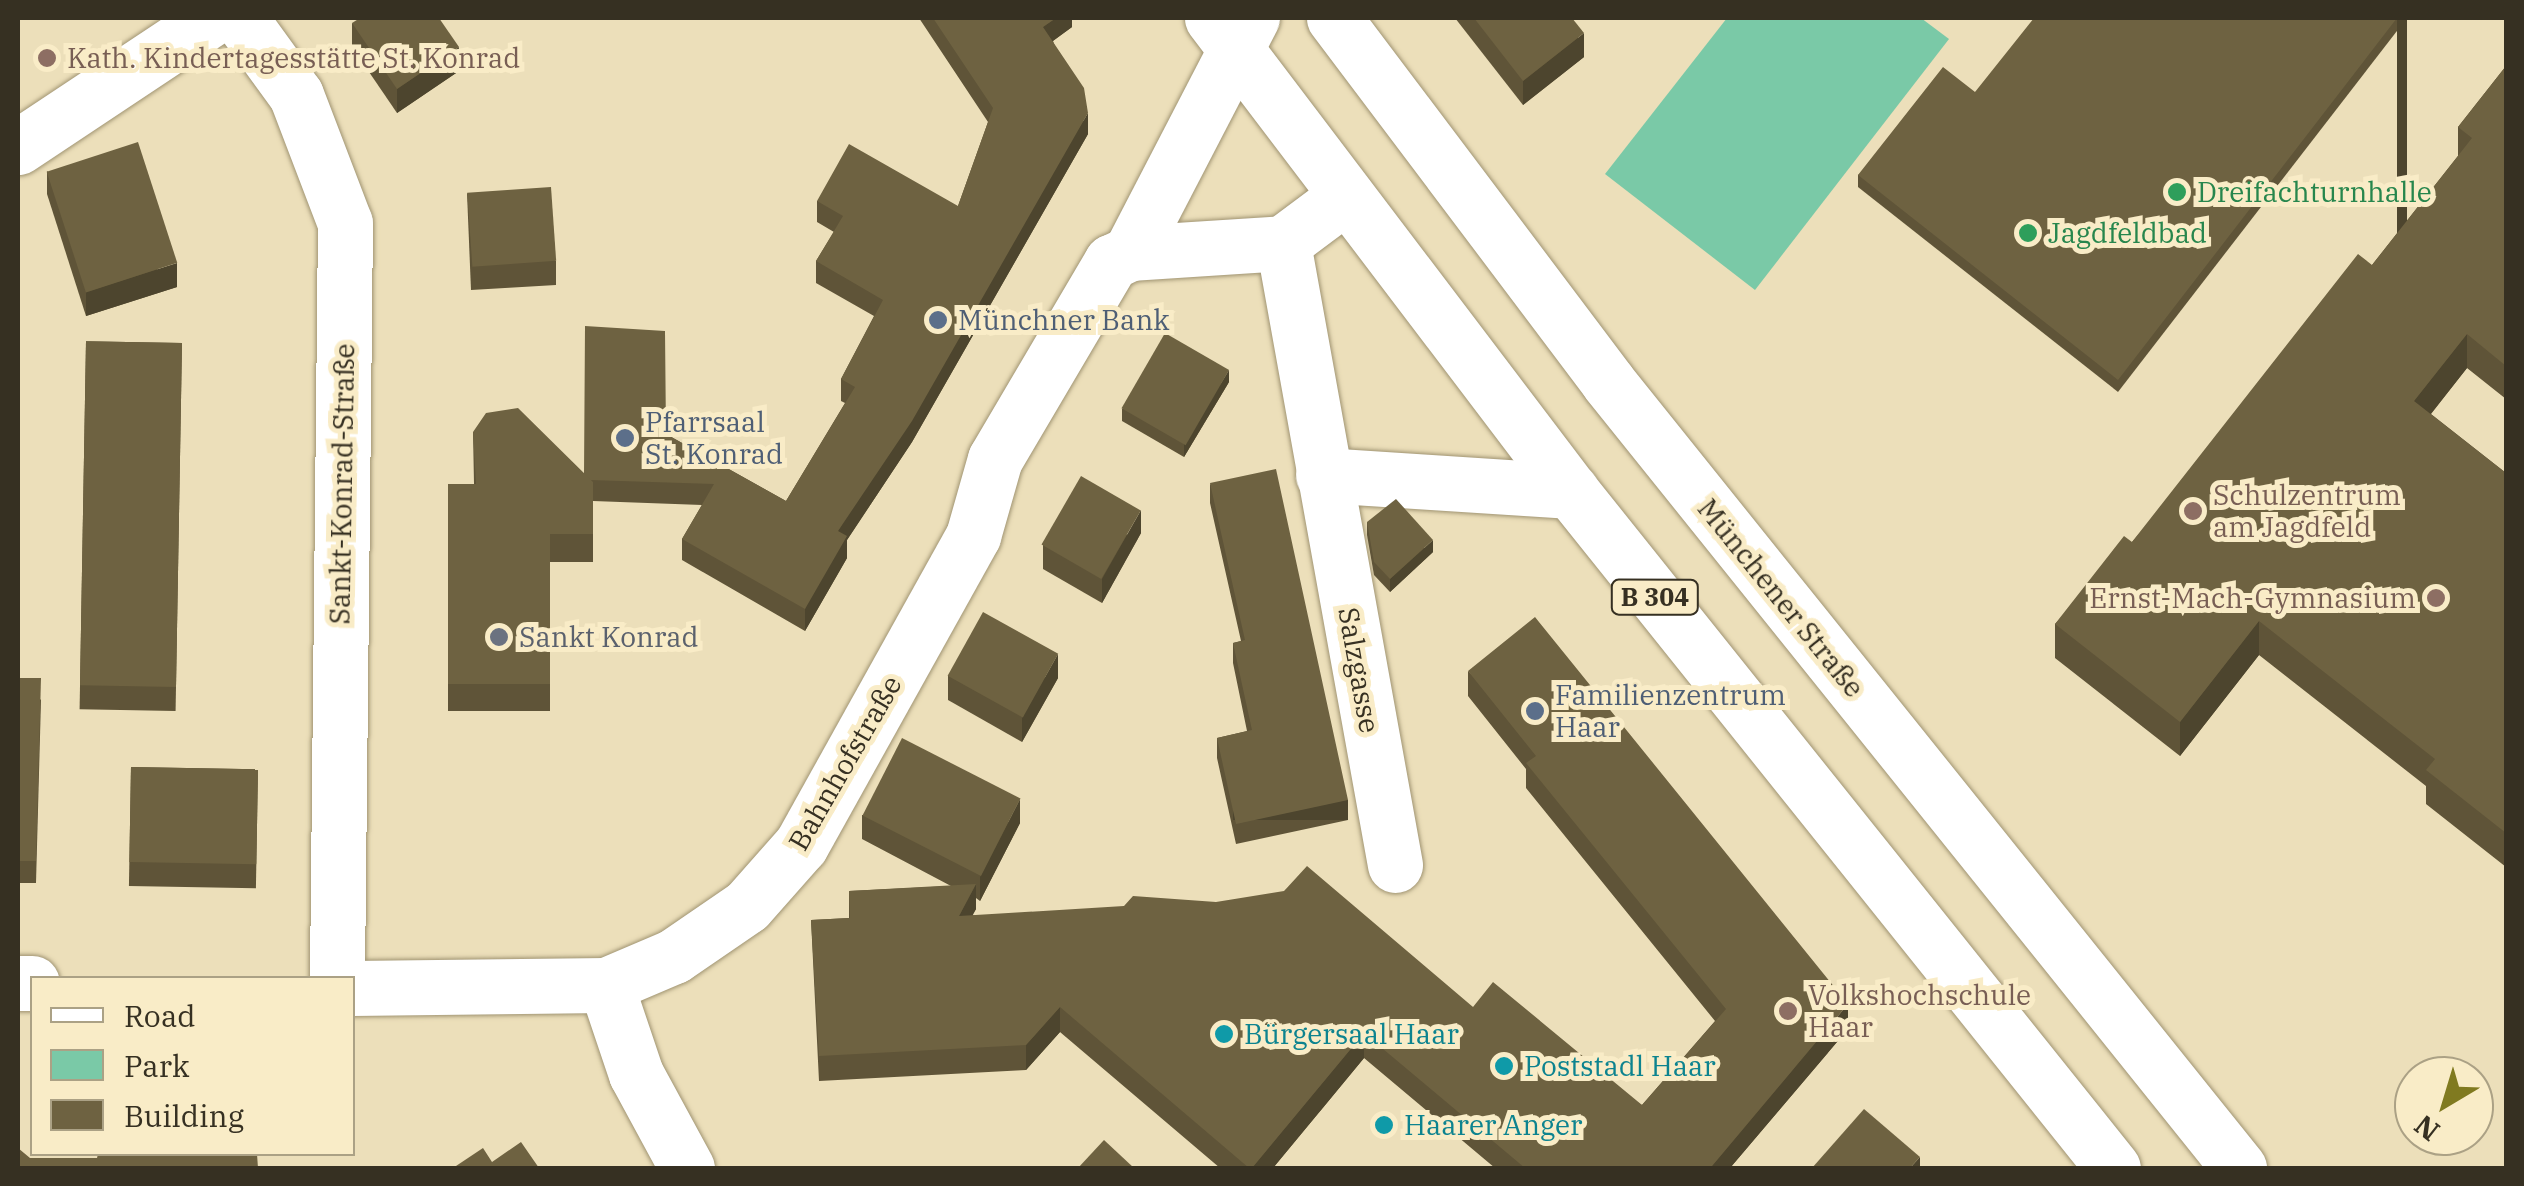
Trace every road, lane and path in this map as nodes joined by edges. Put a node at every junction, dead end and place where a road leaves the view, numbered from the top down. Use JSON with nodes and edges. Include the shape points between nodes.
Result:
{"nodes":[{"id":1,"x":1334,"y":18,"type":"edge"},
{"id":2,"x":251,"y":23,"type":"edge"},
{"id":3,"x":1233,"y":29,"type":"edge"},
{"id":4,"x":18,"y":146,"type":"edge"},
{"id":5,"x":1346,"y":196,"type":"junction"},
{"id":6,"x":1283,"y":243,"type":"junction"},
{"id":7,"x":1130,"y":252,"type":"junction"},
{"id":8,"x":1323,"y":476,"type":"junction"},
{"id":9,"x":1570,"y":491,"type":"junction"},
{"id":10,"x":1395,"y":865,"type":"dead end"},
{"id":11,"x":337,"y":976,"type":"edge"},
{"id":12,"x":606,"y":985,"type":"junction"},
{"id":13,"x":355,"y":988,"type":"edge"},
{"id":14,"x":687,"y":1168,"type":"edge"},
{"id":15,"x":2113,"y":1168,"type":"edge"},
{"id":16,"x":2239,"y":1168,"type":"edge"}],
"edges":[{"from":1,"to":16,"type":"street","name":"Münchener Straße","via":[[1608,382]]},
{"from":2,"to":4,"type":"street"},
{"from":2,"to":11,"type":"street","name":"Sankt-Konrad-Straße","via":[[296,95],[345,223]]},
{"from":3,"to":5,"type":"street","number":"B 304"},
{"from":3,"to":7,"type":"street","name":"Bahnhofstraße"},
{"from":5,"to":6,"type":"street"},
{"from":5,"to":9,"type":"street","number":"B 304"},
{"from":6,"to":7,"type":"street"},
{"from":6,"to":8,"type":"street","name":"Salzgasse"},
{"from":7,"to":12,"type":"street","name":"Bahnhofstraße","via":[[1111,262],[995,459],[973,536],[801,844],[704,938]]},
{"from":8,"to":9,"type":"street"},
{"from":8,"to":10,"type":"street","name":"Salzgasse"},
{"from":9,"to":15,"type":"street","number":"B 304"},
{"from":12,"to":13,"type":"street","name":"Bahnhofstraße"},
{"from":12,"to":14,"type":"street","via":[[636,1074]]}]}
